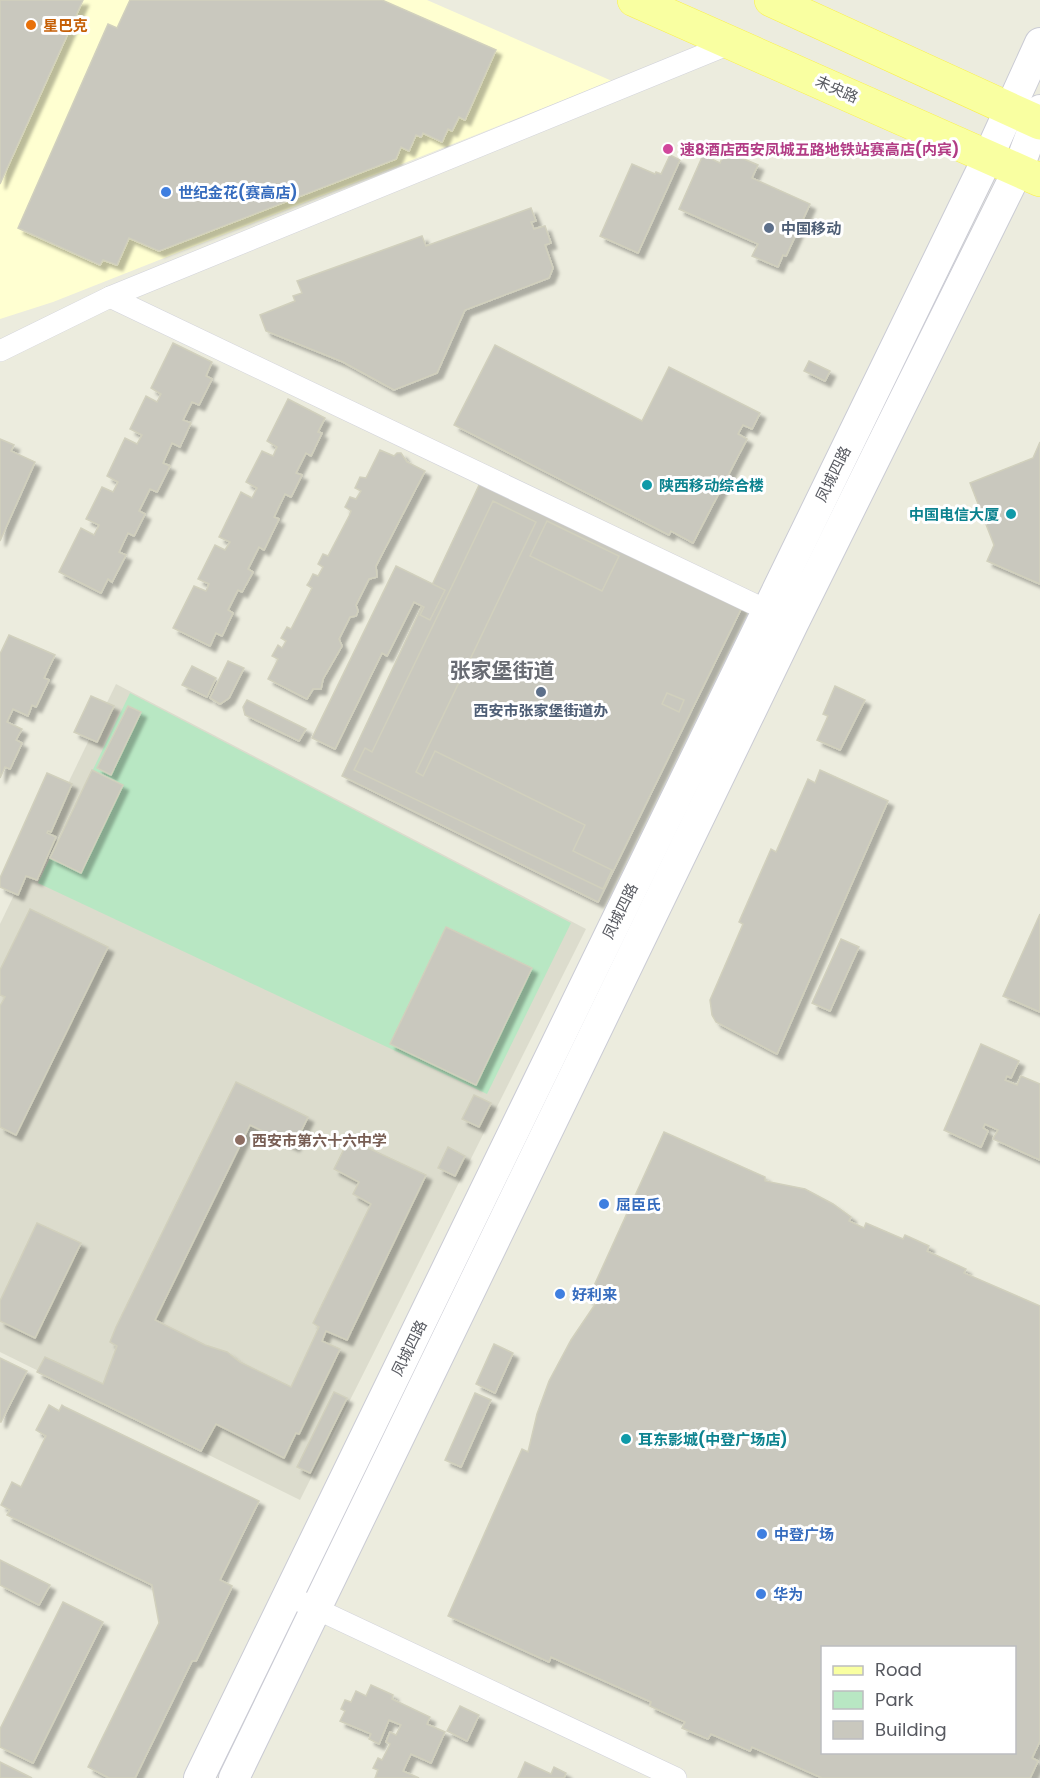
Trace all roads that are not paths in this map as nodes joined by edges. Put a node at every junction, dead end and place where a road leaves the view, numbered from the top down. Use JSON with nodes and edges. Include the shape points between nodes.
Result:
{"nodes":[{"id":1,"x":634,"y":0,"type":"edge"},
{"id":2,"x":771,"y":0,"type":"edge"},
{"id":3,"x":732,"y":43,"type":"junction"},
{"id":4,"x":1040,"y":43,"type":"edge"},
{"id":5,"x":1031,"y":116,"type":"edge"},
{"id":6,"x":989,"y":155,"type":"junction"},
{"id":7,"x":1029,"y":175,"type":"edge"},
{"id":8,"x":110,"y":297,"type":"junction"},
{"id":9,"x":0,"y":351,"type":"edge"},
{"id":10,"x":766,"y":609,"type":"junction"},
{"id":11,"x":793,"y":624,"type":"junction"},
{"id":12,"x":289,"y":1596,"type":"junction"},
{"id":13,"x":317,"y":1610,"type":"junction"},
{"id":14,"x":199,"y":1778,"type":"edge"},
{"id":15,"x":234,"y":1778,"type":"edge"},
{"id":16,"x":676,"y":1778,"type":"edge"}],
"edges":[{"from":1,"to":3,"type":"main road","name":"未央路"},
{"from":2,"to":5,"type":"main road"},
{"from":3,"to":6,"type":"main road","name":"未央路"},
{"from":3,"to":8,"type":"street"},
{"from":4,"to":5,"type":"street","name":"凤城四路"},
{"from":5,"to":6,"type":"street","name":"凤城四路"},
{"from":5,"to":7,"type":"street","name":"凤城四路"},
{"from":6,"to":7,"type":"main road","name":"未央路"},
{"from":6,"to":10,"type":"street","name":"凤城四路"},
{"from":7,"to":11,"type":"street","name":"凤城四路"},
{"from":8,"to":9,"type":"street"},
{"from":8,"to":10,"type":"street"},
{"from":10,"to":11,"type":"street"},
{"from":10,"to":12,"type":"street","name":"凤城四路"},
{"from":11,"to":13,"type":"street","name":"凤城四路"},
{"from":12,"to":13,"type":"street"},
{"from":12,"to":14,"type":"street","name":"凤城四路"},
{"from":13,"to":15,"type":"street","name":"凤城四路"},
{"from":13,"to":16,"type":"street"}]}
